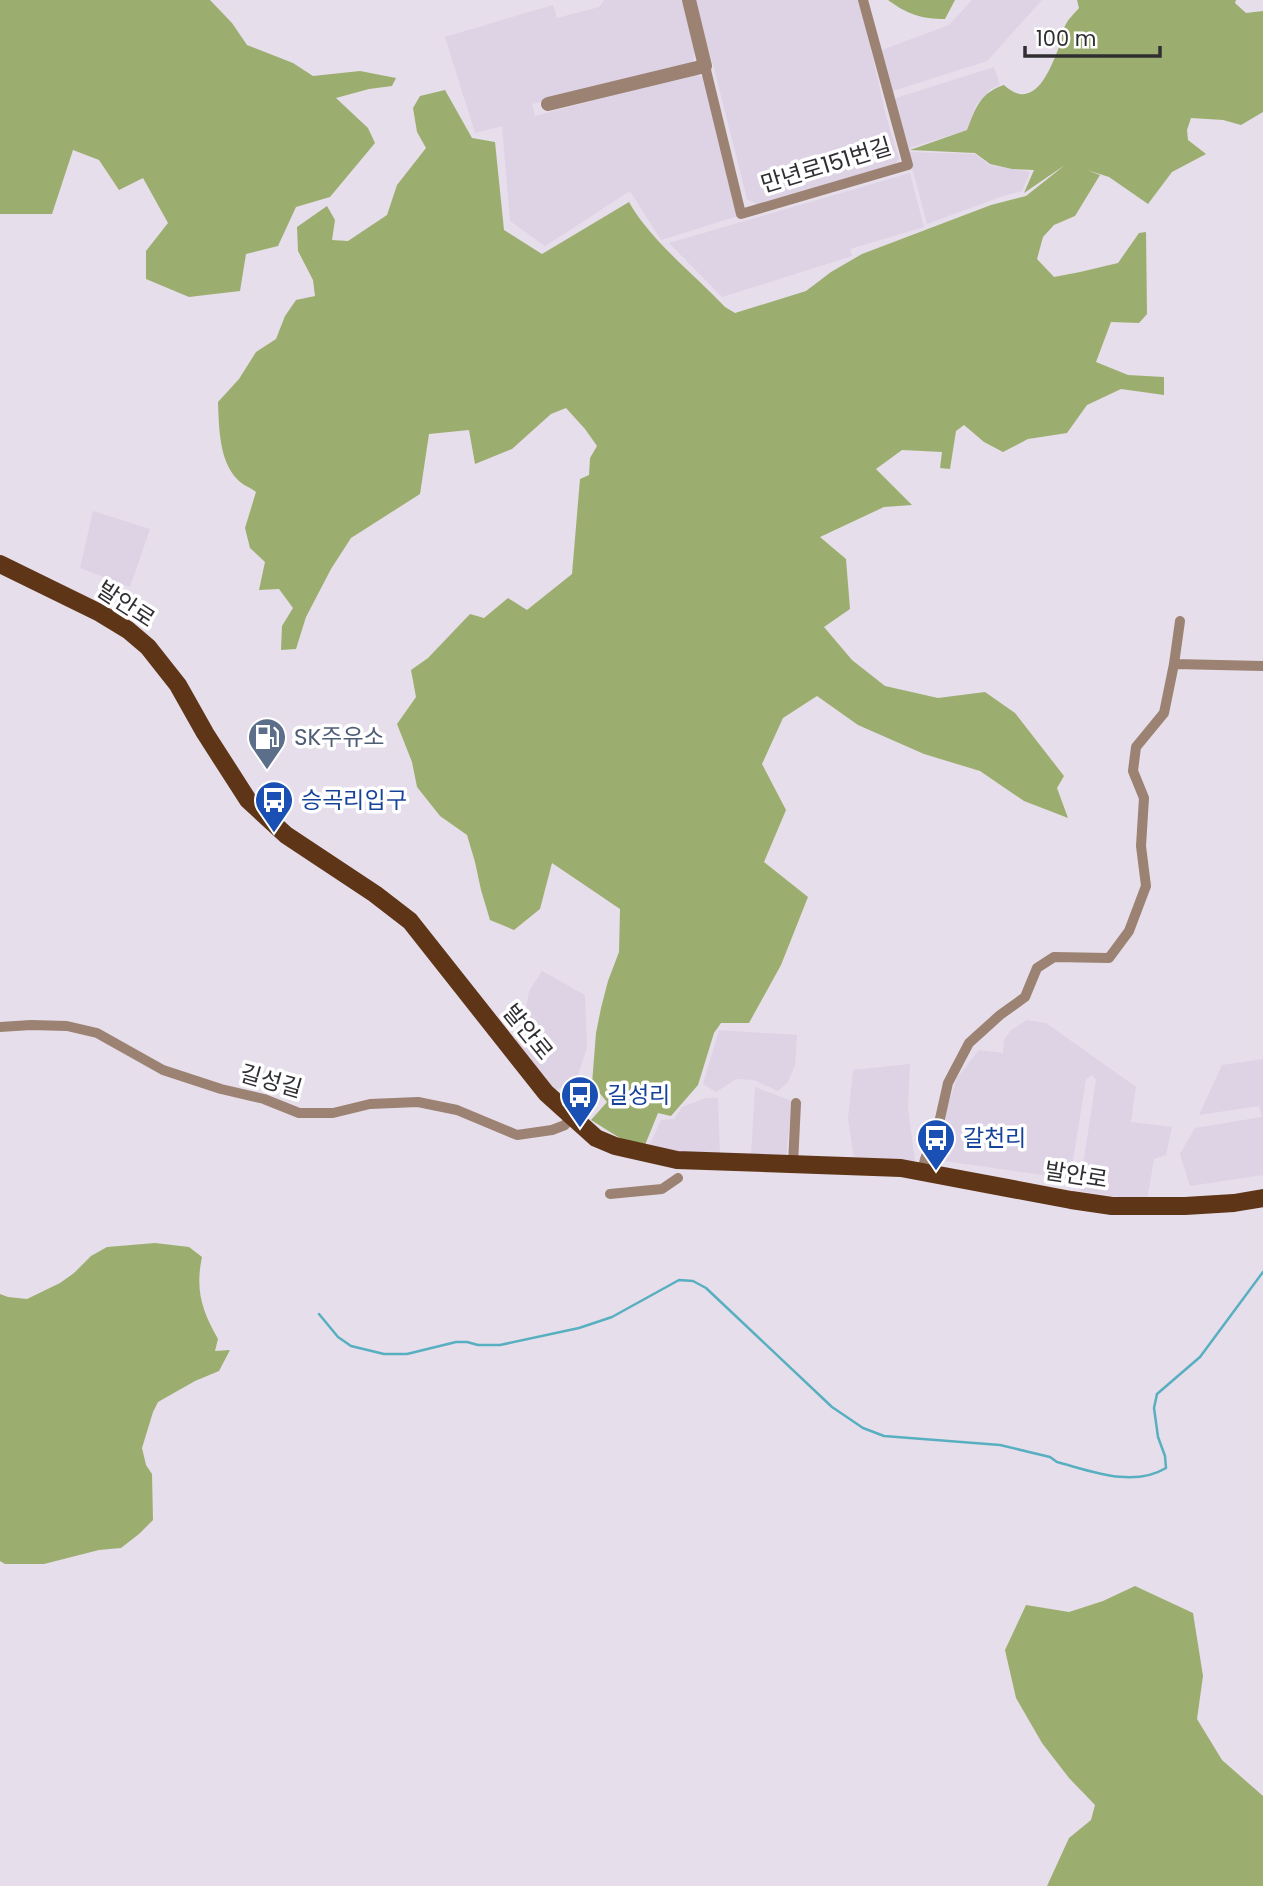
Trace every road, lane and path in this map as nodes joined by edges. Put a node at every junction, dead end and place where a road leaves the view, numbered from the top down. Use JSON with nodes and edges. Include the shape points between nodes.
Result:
{"nodes":[{"id":1,"x":689,"y":0,"type":"edge"},
{"id":2,"x":863,"y":0,"type":"edge"},
{"id":3,"x":705,"y":66,"type":"junction"},
{"id":4,"x":548,"y":104,"type":"dead end"},
{"id":5,"x":0,"y":564,"type":"edge"},
{"id":6,"x":1180,"y":621,"type":"dead end"},
{"id":7,"x":1174,"y":664,"type":"junction"},
{"id":8,"x":1263,"y":666,"type":"edge"},
{"id":9,"x":0,"y":1027,"type":"edge"},
{"id":10,"x":796,"y":1103,"type":"dead end"},
{"id":11,"x":572,"y":1115,"type":"junction"},
{"id":12,"x":793,"y":1164,"type":"junction"},
{"id":13,"x":922,"y":1172,"type":"junction"},
{"id":14,"x":678,"y":1178,"type":"dead end"},
{"id":15,"x":610,"y":1194,"type":"dead end"},
{"id":16,"x":1263,"y":1198,"type":"edge"}],
"edges":[{"from":1,"to":3,"type":"street","name":"만년로151번길"},
{"from":2,"to":3,"type":"street","name":"만년로151번길","via":[[908,165],[741,214]]},
{"from":3,"to":4,"type":"street"},
{"from":5,"to":11,"type":"main road","name":"발안로","via":[[100,614],[148,647],[248,800],[286,835],[410,921],[546,1093]]},
{"from":6,"to":7,"type":"street"},
{"from":7,"to":8,"type":"street"},
{"from":7,"to":13,"type":"street","via":[[1164,713],[1136,747],[1133,771],[1144,798],[1141,846],[1146,886],[1129,931],[1109,958],[1054,957],[1045,962],[1037,968],[1025,997],[969,1043],[948,1083]]},
{"from":9,"to":11,"type":"street","name":"길성길","via":[[67,1026],[97,1033],[163,1070],[299,1113],[418,1102],[457,1110],[517,1135],[552,1130],[565,1125]]},
{"from":10,"to":12,"type":"street"},
{"from":11,"to":12,"type":"main road","name":"발안로","via":[[596,1138],[627,1149],[677,1160]]},
{"from":12,"to":13,"type":"main road","name":"발안로"},
{"from":13,"to":16,"type":"main road","name":"발안로","via":[[1112,1206],[1197,1206]]},
{"from":14,"to":15,"type":"street","via":[[662,1189]]}]}
